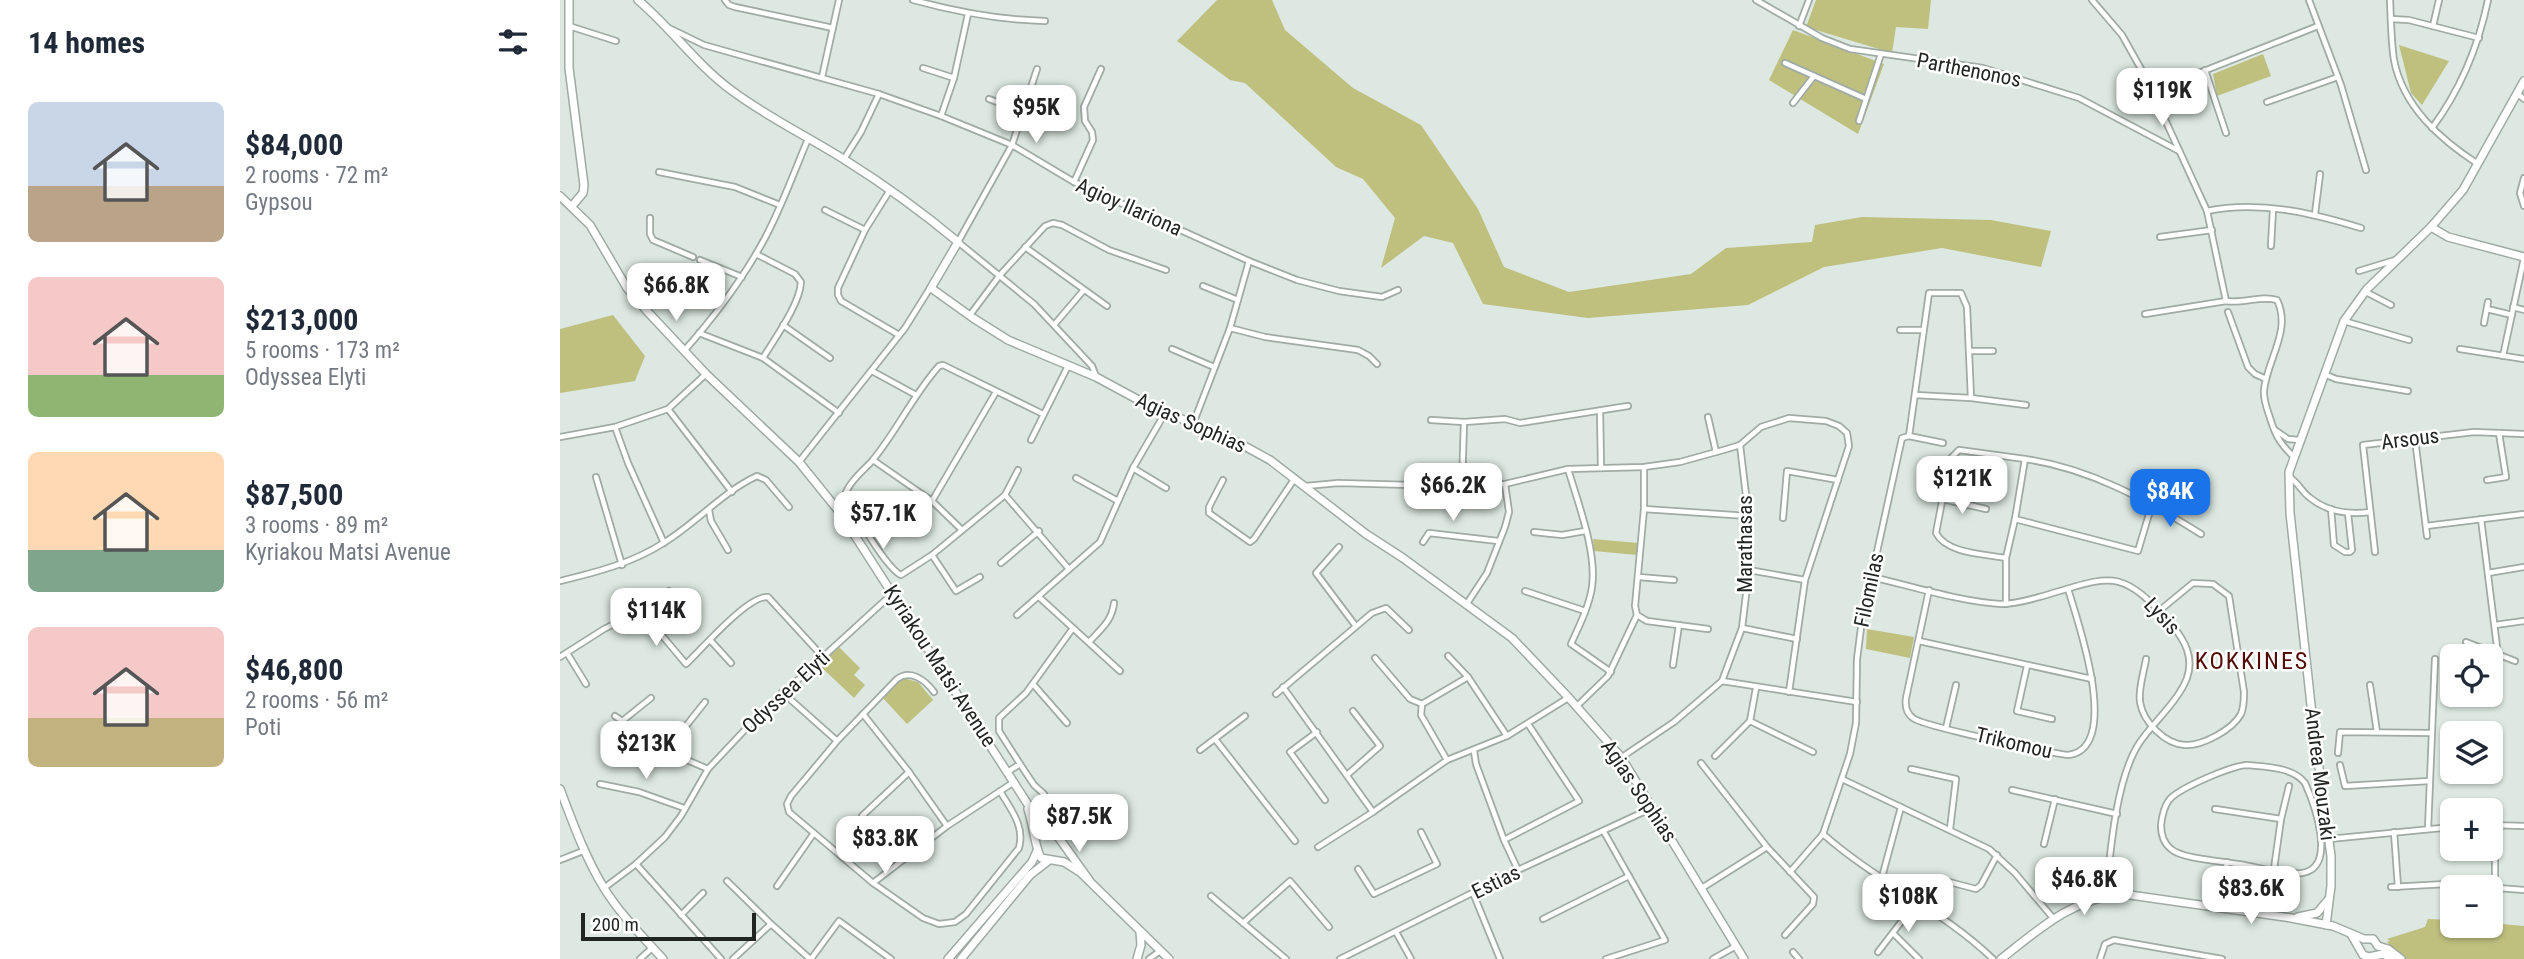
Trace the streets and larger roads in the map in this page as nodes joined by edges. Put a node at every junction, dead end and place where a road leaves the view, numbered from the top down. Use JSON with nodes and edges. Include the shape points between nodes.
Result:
{"nodes":[{"id":1,"x":569,"y":0,"type":"edge"},
{"id":2,"x":638,"y":0,"type":"edge"},
{"id":3,"x":725,"y":0,"type":"edge"},
{"id":4,"x":839,"y":0,"type":"edge"},
{"id":5,"x":913,"y":0,"type":"edge"},
{"id":6,"x":1756,"y":0,"type":"edge"},
{"id":7,"x":1808,"y":0,"type":"edge"},
{"id":8,"x":2092,"y":0,"type":"edge"},
{"id":9,"x":2309,"y":0,"type":"edge"},
{"id":10,"x":2390,"y":0,"type":"edge"},
{"id":11,"x":2439,"y":0,"type":"edge"},
{"id":12,"x":2488,"y":0,"type":"edge"},
{"id":13,"x":968,"y":14,"type":"junction"},
{"id":14,"x":2391,"y":19,"type":"junction"},
{"id":15,"x":1045,"y":21,"type":"dead end"},
{"id":16,"x":568,"y":26,"type":"junction"},
{"id":17,"x":1800,"y":26,"type":"junction"},
{"id":18,"x":2318,"y":26,"type":"junction"},
{"id":19,"x":2434,"y":26,"type":"junction"},
{"id":20,"x":667,"y":27,"type":"junction"},
{"id":21,"x":833,"y":29,"type":"junction"},
{"id":22,"x":2479,"y":38,"type":"junction"},
{"id":23,"x":616,"y":41,"type":"dead end"},
{"id":24,"x":1881,"y":54,"type":"junction"},
{"id":25,"x":1785,"y":63,"type":"dead end"},
{"id":26,"x":923,"y":68,"type":"dead end"},
{"id":27,"x":1037,"y":69,"type":"dead end"},
{"id":28,"x":1101,"y":69,"type":"dead end"},
{"id":29,"x":2205,"y":70,"type":"junction"},
{"id":30,"x":1814,"y":76,"type":"junction"},
{"id":31,"x":822,"y":77,"type":"junction"},
{"id":32,"x":2338,"y":77,"type":"junction"},
{"id":33,"x":954,"y":78,"type":"junction"},
{"id":34,"x":2524,"y":82,"type":"edge"},
{"id":35,"x":2153,"y":91,"type":"junction"},
{"id":36,"x":879,"y":94,"type":"junction"},
{"id":37,"x":2521,"y":97,"type":"edge"},
{"id":38,"x":989,"y":99,"type":"dead end"},
{"id":39,"x":1866,"y":99,"type":"junction"},
{"id":40,"x":1793,"y":103,"type":"dead end"},
{"id":41,"x":2267,"y":103,"type":"dead end"},
{"id":42,"x":1023,"y":112,"type":"junction"},
{"id":43,"x":941,"y":116,"type":"junction"},
{"id":44,"x":1859,"y":121,"type":"dead end"},
{"id":45,"x":2432,"y":128,"type":"junction"},
{"id":46,"x":2226,"y":133,"type":"dead end"},
{"id":47,"x":808,"y":139,"type":"junction"},
{"id":48,"x":1012,"y":145,"type":"junction"},
{"id":49,"x":2179,"y":150,"type":"junction"},
{"id":50,"x":844,"y":159,"type":"junction"},
{"id":51,"x":2478,"y":164,"type":"junction"},
{"id":52,"x":2366,"y":170,"type":"dead end"},
{"id":53,"x":659,"y":172,"type":"dead end"},
{"id":54,"x":2320,"y":174,"type":"dead end"},
{"id":55,"x":2524,"y":178,"type":"edge"},
{"id":56,"x":1074,"y":182,"type":"junction"},
{"id":57,"x":890,"y":189,"type":"junction"},
{"id":58,"x":560,"y":196,"type":"edge"},
{"id":59,"x":780,"y":205,"type":"junction"},
{"id":60,"x":2524,"y":205,"type":"edge"},
{"id":61,"x":572,"y":206,"type":"junction"},
{"id":62,"x":2273,"y":209,"type":"junction"},
{"id":63,"x":825,"y":210,"type":"dead end"},
{"id":64,"x":2207,"y":211,"type":"junction"},
{"id":65,"x":2315,"y":214,"type":"junction"},
{"id":66,"x":650,"y":218,"type":"dead end"},
{"id":67,"x":2361,"y":228,"type":"dead end"},
{"id":68,"x":2431,"y":228,"type":"junction"},
{"id":69,"x":865,"y":230,"type":"junction"},
{"id":70,"x":2212,"y":230,"type":"junction"},
{"id":71,"x":2160,"y":237,"type":"dead end"},
{"id":72,"x":958,"y":242,"type":"junction"},
{"id":73,"x":2271,"y":246,"type":"dead end"},
{"id":74,"x":1025,"y":247,"type":"junction"},
{"id":75,"x":756,"y":254,"type":"junction"},
{"id":76,"x":693,"y":257,"type":"dead end"},
{"id":77,"x":2524,"y":258,"type":"edge"},
{"id":78,"x":2398,"y":259,"type":"junction"},
{"id":79,"x":699,"y":260,"type":"dead end"},
{"id":80,"x":1249,"y":261,"type":"junction"},
{"id":81,"x":1166,"y":271,"type":"dead end"},
{"id":82,"x":2359,"y":271,"type":"dead end"},
{"id":83,"x":1000,"y":275,"type":"junction"},
{"id":84,"x":742,"y":276,"type":"junction"},
{"id":85,"x":1203,"y":286,"type":"dead end"},
{"id":86,"x":931,"y":288,"type":"junction"},
{"id":87,"x":1398,"y":290,"type":"dead end"},
{"id":88,"x":1083,"y":291,"type":"junction"},
{"id":89,"x":2365,"y":292,"type":"junction"},
{"id":90,"x":1238,"y":300,"type":"junction"},
{"id":91,"x":2226,"y":301,"type":"junction"},
{"id":92,"x":2488,"y":302,"type":"dead end"},
{"id":93,"x":2391,"y":305,"type":"dead end"},
{"id":94,"x":1107,"y":306,"type":"dead end"},
{"id":95,"x":2514,"y":307,"type":"junction"},
{"id":96,"x":2487,"y":309,"type":"junction"},
{"id":97,"x":2524,"y":310,"type":"edge"},
{"id":98,"x":2228,"y":312,"type":"dead end"},
{"id":99,"x":2145,"y":313,"type":"dead end"},
{"id":100,"x":2512,"y":315,"type":"junction"},
{"id":101,"x":969,"y":316,"type":"junction"},
{"id":102,"x":2344,"y":321,"type":"junction"},
{"id":103,"x":2484,"y":323,"type":"dead end"},
{"id":104,"x":783,"y":325,"type":"junction"},
{"id":105,"x":1054,"y":325,"type":"junction"},
{"id":106,"x":1230,"y":328,"type":"junction"},
{"id":107,"x":1900,"y":330,"type":"dead end"},
{"id":108,"x":1924,"y":330,"type":"junction"},
{"id":109,"x":699,"y":333,"type":"junction"},
{"id":110,"x":899,"y":335,"type":"junction"},
{"id":111,"x":2409,"y":340,"type":"dead end"},
{"id":112,"x":2459,"y":348,"type":"dead end"},
{"id":113,"x":1172,"y":349,"type":"dead end"},
{"id":114,"x":683,"y":351,"type":"junction"},
{"id":115,"x":1969,"y":351,"type":"junction"},
{"id":116,"x":1993,"y":351,"type":"dead end"},
{"id":117,"x":2503,"y":356,"type":"junction"},
{"id":118,"x":763,"y":358,"type":"junction"},
{"id":119,"x":830,"y":358,"type":"dead end"},
{"id":120,"x":2524,"y":359,"type":"edge"},
{"id":121,"x":1377,"y":364,"type":"dead end"},
{"id":122,"x":1068,"y":366,"type":"junction"},
{"id":123,"x":1214,"y":367,"type":"junction"},
{"id":124,"x":872,"y":371,"type":"junction"},
{"id":125,"x":706,"y":374,"type":"junction"},
{"id":126,"x":2324,"y":374,"type":"junction"},
{"id":127,"x":1096,"y":377,"type":"junction"},
{"id":128,"x":2266,"y":379,"type":"junction"},
{"id":129,"x":2408,"y":391,"type":"dead end"},
{"id":130,"x":996,"y":392,"type":"junction"},
{"id":131,"x":916,"y":395,"type":"junction"},
{"id":132,"x":1914,"y":395,"type":"junction"},
{"id":133,"x":1971,"y":398,"type":"junction"},
{"id":134,"x":2026,"y":405,"type":"dead end"},
{"id":135,"x":1628,"y":406,"type":"dead end"},
{"id":136,"x":668,"y":408,"type":"junction"},
{"id":137,"x":1600,"y":411,"type":"junction"},
{"id":138,"x":1165,"y":412,"type":"junction"},
{"id":139,"x":839,"y":413,"type":"junction"},
{"id":140,"x":1043,"y":414,"type":"junction"},
{"id":141,"x":1708,"y":417,"type":"dead end"},
{"id":142,"x":1431,"y":420,"type":"dead end"},
{"id":143,"x":1464,"y":422,"type":"junction"},
{"id":144,"x":1193,"y":425,"type":"junction"},
{"id":145,"x":615,"y":427,"type":"junction"},
{"id":146,"x":2273,"y":427,"type":"junction"},
{"id":147,"x":2499,"y":433,"type":"junction"},
{"id":148,"x":2524,"y":434,"type":"edge"},
{"id":149,"x":1909,"y":436,"type":"junction"},
{"id":150,"x":560,"y":437,"type":"edge"},
{"id":151,"x":2415,"y":439,"type":"junction"},
{"id":152,"x":1031,"y":440,"type":"dead end"},
{"id":153,"x":2300,"y":440,"type":"junction"},
{"id":154,"x":1943,"y":443,"type":"dead end"},
{"id":155,"x":1740,"y":445,"type":"junction"},
{"id":156,"x":1716,"y":452,"type":"junction"},
{"id":157,"x":2294,"y":457,"type":"junction"},
{"id":158,"x":2025,"y":458,"type":"junction"},
{"id":159,"x":873,"y":460,"type":"junction"},
{"id":160,"x":799,"y":462,"type":"junction"},
{"id":161,"x":1644,"y":467,"type":"junction"},
{"id":162,"x":1133,"y":468,"type":"junction"},
{"id":163,"x":1601,"y":468,"type":"junction"},
{"id":164,"x":1018,"y":470,"type":"dead end"},
{"id":165,"x":1568,"y":470,"type":"junction"},
{"id":166,"x":596,"y":477,"type":"dead end"},
{"id":167,"x":1296,"y":477,"type":"junction"},
{"id":168,"x":2288,"y":477,"type":"junction"},
{"id":169,"x":1076,"y":478,"type":"dead end"},
{"id":170,"x":1223,"y":480,"type":"dead end"},
{"id":171,"x":1838,"y":480,"type":"junction"},
{"id":172,"x":2487,"y":480,"type":"dead end"},
{"id":173,"x":1505,"y":484,"type":"junction"},
{"id":174,"x":1462,"y":485,"type":"junction"},
{"id":175,"x":1306,"y":486,"type":"junction"},
{"id":176,"x":1166,"y":488,"type":"dead end"},
{"id":177,"x":732,"y":492,"type":"junction"},
{"id":178,"x":1005,"y":495,"type":"junction"},
{"id":179,"x":1942,"y":499,"type":"junction"},
{"id":180,"x":932,"y":501,"type":"junction"},
{"id":181,"x":1119,"y":501,"type":"junction"},
{"id":182,"x":2152,"y":504,"type":"junction"},
{"id":183,"x":789,"y":507,"type":"dead end"},
{"id":184,"x":1644,"y":509,"type":"junction"},
{"id":185,"x":1986,"y":509,"type":"dead end"},
{"id":186,"x":2331,"y":509,"type":"junction"},
{"id":187,"x":709,"y":510,"type":"junction"},
{"id":188,"x":2370,"y":512,"type":"junction"},
{"id":189,"x":2348,"y":513,"type":"junction"},
{"id":190,"x":2524,"y":514,"type":"edge"},
{"id":191,"x":1748,"y":516,"type":"junction"},
{"id":192,"x":1783,"y":518,"type":"dead end"},
{"id":193,"x":2015,"y":519,"type":"junction"},
{"id":194,"x":2481,"y":519,"type":"junction"},
{"id":195,"x":2426,"y":526,"type":"junction"},
{"id":196,"x":962,"y":530,"type":"junction"},
{"id":197,"x":1039,"y":531,"type":"junction"},
{"id":198,"x":1585,"y":531,"type":"junction"},
{"id":199,"x":1534,"y":532,"type":"dead end"},
{"id":200,"x":2201,"y":534,"type":"dead end"},
{"id":201,"x":2427,"y":536,"type":"dead end"},
{"id":202,"x":1498,"y":541,"type":"junction"},
{"id":203,"x":1423,"y":542,"type":"dead end"},
{"id":204,"x":664,"y":543,"type":"junction"},
{"id":205,"x":875,"y":545,"type":"junction"},
{"id":206,"x":1339,"y":547,"type":"dead end"},
{"id":207,"x":866,"y":550,"type":"junction"},
{"id":208,"x":728,"y":551,"type":"dead end"},
{"id":209,"x":2375,"y":552,"type":"dead end"},
{"id":210,"x":932,"y":555,"type":"junction"},
{"id":211,"x":2006,"y":558,"type":"junction"},
{"id":212,"x":1000,"y":564,"type":"dead end"},
{"id":213,"x":622,"y":565,"type":"junction"},
{"id":214,"x":2524,"y":567,"type":"edge"},
{"id":215,"x":1069,"y":569,"type":"junction"},
{"id":216,"x":1749,"y":570,"type":"junction"},
{"id":217,"x":2488,"y":573,"type":"junction"},
{"id":218,"x":980,"y":577,"type":"dead end"},
{"id":219,"x":1639,"y":577,"type":"junction"},
{"id":220,"x":1872,"y":577,"type":"junction"},
{"id":221,"x":1805,"y":579,"type":"junction"},
{"id":222,"x":1674,"y":580,"type":"dead end"},
{"id":223,"x":560,"y":581,"type":"edge"},
{"id":224,"x":2068,"y":589,"type":"junction"},
{"id":225,"x":1929,"y":590,"type":"junction"},
{"id":226,"x":669,"y":591,"type":"dead end"},
{"id":227,"x":1525,"y":591,"type":"dead end"},
{"id":228,"x":893,"y":594,"type":"junction"},
{"id":229,"x":1039,"y":597,"type":"junction"},
{"id":230,"x":1114,"y":603,"type":"dead end"},
{"id":231,"x":2006,"y":604,"type":"junction"},
{"id":232,"x":1465,"y":606,"type":"junction"},
{"id":233,"x":643,"y":610,"type":"junction"},
{"id":234,"x":1585,"y":611,"type":"junction"},
{"id":235,"x":2159,"y":611,"type":"junction"},
{"id":236,"x":1017,"y":615,"type":"dead end"},
{"id":237,"x":1637,"y":615,"type":"junction"},
{"id":238,"x":2524,"y":621,"type":"edge"},
{"id":239,"x":1355,"y":625,"type":"junction"},
{"id":240,"x":1679,"y":625,"type":"junction"},
{"id":241,"x":2495,"y":625,"type":"junction"},
{"id":242,"x":1073,"y":628,"type":"junction"},
{"id":243,"x":1742,"y":628,"type":"junction"},
{"id":244,"x":1708,"y":629,"type":"dead end"},
{"id":245,"x":1409,"y":630,"type":"dead end"},
{"id":246,"x":1797,"y":639,"type":"junction"},
{"id":247,"x":710,"y":641,"type":"junction"},
{"id":248,"x":1919,"y":641,"type":"junction"},
{"id":249,"x":1089,"y":642,"type":"junction"},
{"id":250,"x":2466,"y":642,"type":"dead end"},
{"id":251,"x":2471,"y":644,"type":"edge"},
{"id":252,"x":2497,"y":644,"type":"edge"},
{"id":253,"x":567,"y":653,"type":"junction"},
{"id":254,"x":1448,"y":656,"type":"dead end"},
{"id":255,"x":2503,"y":656,"type":"edge"},
{"id":256,"x":560,"y":657,"type":"edge"},
{"id":257,"x":823,"y":657,"type":"junction"},
{"id":258,"x":1375,"y":658,"type":"dead end"},
{"id":259,"x":2146,"y":659,"type":"dead end"},
{"id":260,"x":2435,"y":659,"type":"dead end"},
{"id":261,"x":2515,"y":661,"type":"dead end"},
{"id":262,"x":731,"y":663,"type":"dead end"},
{"id":263,"x":1672,"y":666,"type":"dead end"},
{"id":264,"x":2027,"y":666,"type":"junction"},
{"id":265,"x":1120,"y":671,"type":"dead end"},
{"id":266,"x":1611,"y":672,"type":"junction"},
{"id":267,"x":1468,"y":677,"type":"junction"},
{"id":268,"x":2092,"y":679,"type":"junction"},
{"id":269,"x":1722,"y":681,"type":"junction"},
{"id":270,"x":586,"y":684,"type":"dead end"},
{"id":271,"x":1033,"y":684,"type":"junction"},
{"id":272,"x":1956,"y":685,"type":"dead end"},
{"id":273,"x":2370,"y":685,"type":"dead end"},
{"id":274,"x":1283,"y":687,"type":"junction"},
{"id":275,"x":1756,"y":688,"type":"junction"},
{"id":276,"x":782,"y":692,"type":"junction"},
{"id":277,"x":934,"y":692,"type":"dead end"},
{"id":278,"x":1789,"y":692,"type":"junction"},
{"id":279,"x":1276,"y":694,"type":"dead end"},
{"id":280,"x":651,"y":698,"type":"dead end"},
{"id":281,"x":1569,"y":698,"type":"junction"},
{"id":282,"x":705,"y":702,"type":"dead end"},
{"id":283,"x":1857,"y":702,"type":"junction"},
{"id":284,"x":1422,"y":704,"type":"junction"},
{"id":285,"x":1577,"y":706,"type":"junction"},
{"id":286,"x":1353,"y":711,"type":"dead end"},
{"id":287,"x":863,"y":714,"type":"junction"},
{"id":288,"x":615,"y":716,"type":"dead end"},
{"id":289,"x":1245,"y":716,"type":"dead end"},
{"id":290,"x":2052,"y":719,"type":"dead end"},
{"id":291,"x":1750,"y":721,"type":"junction"},
{"id":292,"x":621,"y":722,"type":"junction"},
{"id":293,"x":1067,"y":723,"type":"dead end"},
{"id":294,"x":1528,"y":724,"type":"junction"},
{"id":295,"x":2152,"y":727,"type":"junction"},
{"id":296,"x":1946,"y":728,"type":"junction"},
{"id":297,"x":1317,"y":732,"type":"junction"},
{"id":298,"x":2377,"y":732,"type":"junction"},
{"id":299,"x":2431,"y":733,"type":"junction"},
{"id":300,"x":1507,"y":736,"type":"junction"},
{"id":301,"x":1215,"y":739,"type":"junction"},
{"id":302,"x":836,"y":741,"type":"junction"},
{"id":303,"x":1200,"y":750,"type":"dead end"},
{"id":304,"x":666,"y":751,"type":"junction"},
{"id":305,"x":1474,"y":751,"type":"junction"},
{"id":306,"x":1813,"y":752,"type":"dead end"},
{"id":307,"x":2337,"y":753,"type":"dead end"},
{"id":308,"x":1715,"y":756,"type":"dead end"},
{"id":309,"x":1621,"y":757,"type":"junction"},
{"id":310,"x":1447,"y":760,"type":"junction"},
{"id":311,"x":1701,"y":763,"type":"dead end"},
{"id":312,"x":1020,"y":764,"type":"junction"},
{"id":313,"x":2340,"y":765,"type":"dead end"},
{"id":314,"x":708,"y":769,"type":"junction"},
{"id":315,"x":1911,"y":769,"type":"dead end"},
{"id":316,"x":1009,"y":771,"type":"junction"},
{"id":317,"x":909,"y":772,"type":"junction"},
{"id":318,"x":1347,"y":775,"type":"junction"},
{"id":319,"x":1842,"y":779,"type":"junction"},
{"id":320,"x":2429,"y":781,"type":"junction"},
{"id":321,"x":600,"y":784,"type":"dead end"},
{"id":322,"x":1017,"y":785,"type":"junction"},
{"id":323,"x":2289,"y":786,"type":"dead end"},
{"id":324,"x":560,"y":789,"type":"edge"},
{"id":325,"x":2012,"y":790,"type":"dead end"},
{"id":326,"x":1000,"y":791,"type":"junction"},
{"id":327,"x":1044,"y":794,"type":"dead end"},
{"id":328,"x":2055,"y":799,"type":"junction"},
{"id":329,"x":1325,"y":800,"type":"dead end"},
{"id":330,"x":1901,"y":807,"type":"junction"},
{"id":331,"x":684,"y":808,"type":"junction"},
{"id":332,"x":1653,"y":808,"type":"junction"},
{"id":333,"x":2215,"y":809,"type":"dead end"},
{"id":334,"x":1373,"y":812,"type":"junction"},
{"id":335,"x":2117,"y":814,"type":"junction"},
{"id":336,"x":862,"y":816,"type":"dead end"},
{"id":337,"x":2281,"y":819,"type":"junction"},
{"id":338,"x":2503,"y":825,"type":"edge"},
{"id":339,"x":947,"y":826,"type":"junction"},
{"id":340,"x":2524,"y":826,"type":"edge"},
{"id":341,"x":2440,"y":828,"type":"edge"},
{"id":342,"x":1950,"y":829,"type":"junction"},
{"id":343,"x":2428,"y":829,"type":"junction"},
{"id":344,"x":1421,"y":832,"type":"dead end"},
{"id":345,"x":1604,"y":832,"type":"junction"},
{"id":346,"x":2394,"y":832,"type":"junction"},
{"id":347,"x":814,"y":833,"type":"junction"},
{"id":348,"x":1054,"y":834,"type":"junction"},
{"id":349,"x":1823,"y":834,"type":"junction"},
{"id":350,"x":2328,"y":839,"type":"junction"},
{"id":351,"x":1504,"y":840,"type":"junction"},
{"id":352,"x":1295,"y":841,"type":"dead end"},
{"id":353,"x":1063,"y":843,"type":"junction"},
{"id":354,"x":2045,"y":844,"type":"dead end"},
{"id":355,"x":1318,"y":847,"type":"dead end"},
{"id":356,"x":1767,"y":847,"type":"junction"},
{"id":357,"x":1037,"y":848,"type":"junction"},
{"id":358,"x":583,"y":851,"type":"junction"},
{"id":359,"x":1997,"y":855,"type":"junction"},
{"id":360,"x":560,"y":860,"type":"edge"},
{"id":361,"x":1051,"y":860,"type":"junction"},
{"id":362,"x":2227,"y":862,"type":"junction"},
{"id":363,"x":636,"y":864,"type":"junction"},
{"id":364,"x":1358,"y":869,"type":"dead end"},
{"id":365,"x":2274,"y":869,"type":"junction"},
{"id":366,"x":1518,"y":870,"type":"junction"},
{"id":367,"x":1790,"y":872,"type":"junction"},
{"id":368,"x":1629,"y":876,"type":"junction"},
{"id":369,"x":1882,"y":877,"type":"junction"},
{"id":370,"x":1934,"y":878,"type":"dead end"},
{"id":371,"x":1089,"y":880,"type":"junction"},
{"id":372,"x":727,"y":881,"type":"dead end"},
{"id":373,"x":873,"y":883,"type":"junction"},
{"id":374,"x":2440,"y":884,"type":"edge"},
{"id":375,"x":777,"y":886,"type":"dead end"},
{"id":376,"x":2391,"y":887,"type":"dead end"},
{"id":377,"x":2398,"y":887,"type":"junction"},
{"id":378,"x":1702,"y":888,"type":"junction"},
{"id":379,"x":2503,"y":888,"type":"edge"},
{"id":380,"x":604,"y":889,"type":"junction"},
{"id":381,"x":2524,"y":890,"type":"edge"},
{"id":382,"x":703,"y":893,"type":"dead end"},
{"id":383,"x":1474,"y":893,"type":"junction"},
{"id":384,"x":1211,"y":896,"type":"dead end"},
{"id":385,"x":2106,"y":896,"type":"junction"},
{"id":386,"x":2330,"y":896,"type":"junction"},
{"id":387,"x":1918,"y":900,"type":"junction"},
{"id":388,"x":2220,"y":908,"type":"junction"},
{"id":389,"x":681,"y":915,"type":"junction"},
{"id":390,"x":2285,"y":917,"type":"junction"},
{"id":391,"x":2053,"y":918,"type":"junction"},
{"id":392,"x":1543,"y":919,"type":"dead end"},
{"id":393,"x":1243,"y":923,"type":"junction"},
{"id":394,"x":771,"y":924,"type":"junction"},
{"id":395,"x":2326,"y":925,"type":"junction"},
{"id":396,"x":1329,"y":927,"type":"dead end"},
{"id":397,"x":1140,"y":932,"type":"junction"},
{"id":398,"x":1396,"y":932,"type":"junction"},
{"id":399,"x":1893,"y":933,"type":"junction"},
{"id":400,"x":1785,"y":935,"type":"dead end"},
{"id":401,"x":2362,"y":943,"type":"junction"},
{"id":402,"x":1736,"y":946,"type":"junction"},
{"id":403,"x":652,"y":948,"type":"junction"},
{"id":404,"x":1160,"y":951,"type":"junction"},
{"id":405,"x":1793,"y":952,"type":"dead end"},
{"id":406,"x":1878,"y":952,"type":"dead end"},
{"id":407,"x":2369,"y":955,"type":"edge"},
{"id":408,"x":640,"y":959,"type":"edge"},
{"id":409,"x":663,"y":959,"type":"edge"},
{"id":410,"x":721,"y":959,"type":"edge"},
{"id":411,"x":733,"y":959,"type":"edge"},
{"id":412,"x":811,"y":959,"type":"edge"},
{"id":413,"x":891,"y":959,"type":"edge"},
{"id":414,"x":948,"y":959,"type":"edge"},
{"id":415,"x":961,"y":959,"type":"edge"},
{"id":416,"x":1137,"y":959,"type":"edge"},
{"id":417,"x":1149,"y":959,"type":"edge"},
{"id":418,"x":1169,"y":959,"type":"edge"},
{"id":419,"x":1286,"y":959,"type":"edge"},
{"id":420,"x":1340,"y":959,"type":"edge"},
{"id":421,"x":1411,"y":959,"type":"edge"},
{"id":422,"x":1500,"y":959,"type":"edge"},
{"id":423,"x":1606,"y":959,"type":"edge"},
{"id":424,"x":1713,"y":959,"type":"edge"},
{"id":425,"x":1744,"y":959,"type":"edge"},
{"id":426,"x":1799,"y":959,"type":"edge"},
{"id":427,"x":1919,"y":959,"type":"edge"},
{"id":428,"x":1993,"y":959,"type":"edge"},
{"id":429,"x":2001,"y":959,"type":"edge"},
{"id":430,"x":2100,"y":959,"type":"edge"},
{"id":431,"x":2222,"y":959,"type":"edge"},
{"id":432,"x":2393,"y":959,"type":"edge"},
{"id":433,"x":2402,"y":959,"type":"edge"}],
"edges":[{"from":1,"to":16,"type":"street"},
{"from":2,"to":20,"type":"street","name":"Agias Sophias"},
{"from":3,"to":21,"type":"street","via":[[734,7]]},
{"from":4,"to":21,"type":"street"},
{"from":5,"to":13,"type":"street"},
{"from":6,"to":17,"type":"street","name":"Parthenonos"},
{"from":7,"to":17,"type":"street"},
{"from":8,"to":35,"type":"street","via":[[2122,35]]},
{"from":9,"to":18,"type":"street"},
{"from":10,"to":14,"type":"street"},
{"from":11,"to":19,"type":"street"},
{"from":12,"to":22,"type":"street"},
{"from":13,"to":15,"type":"street"},
{"from":13,"to":33,"type":"street"},
{"from":14,"to":19,"type":"street"},
{"from":14,"to":45,"type":"street","via":[[2399,77]]},
{"from":16,"to":23,"type":"street"},
{"from":16,"to":61,"type":"street","via":[[584,185]]},
{"from":17,"to":24,"type":"street","name":"Parthenonos","via":[[1850,49]]},
{"from":18,"to":29,"type":"street"},
{"from":18,"to":32,"type":"street"},
{"from":19,"to":22,"type":"street"},
{"from":20,"to":31,"type":"street","name":"Agioy Ilariona","via":[[710,47]]},
{"from":20,"to":47,"type":"street","name":"Agias Sophias","via":[[728,87]]},
{"from":21,"to":31,"type":"street"},
{"from":22,"to":45,"type":"street","via":[[2460,87]]},
{"from":24,"to":39,"type":"street"},
{"from":24,"to":49,"type":"street","name":"Parthenonos","via":[[1983,68],[2040,84],[2079,98]]},
{"from":25,"to":30,"type":"street"},
{"from":26,"to":33,"type":"street"},
{"from":27,"to":42,"type":"street"},
{"from":28,"to":56,"type":"street","via":[[1084,107],[1093,140]]},
{"from":29,"to":35,"type":"street"},
{"from":29,"to":46,"type":"street"},
{"from":30,"to":39,"type":"street"},
{"from":30,"to":40,"type":"street"},
{"from":31,"to":36,"type":"street","name":"Agioy Ilariona"},
{"from":32,"to":41,"type":"street"},
{"from":32,"to":52,"type":"street"},
{"from":33,"to":43,"type":"street"},
{"from":34,"to":37,"type":"street"},
{"from":35,"to":49,"type":"street"},
{"from":36,"to":43,"type":"street","name":"Agioy Ilariona"},
{"from":36,"to":50,"type":"street"},
{"from":37,"to":51,"type":"street","via":[[2497,127]]},
{"from":38,"to":42,"type":"street"},
{"from":39,"to":44,"type":"street"},
{"from":42,"to":48,"type":"street"},
{"from":43,"to":48,"type":"street","name":"Agioy Ilariona"},
{"from":45,"to":51,"type":"street"},
{"from":47,"to":50,"type":"street","name":"Agias Sophias"},
{"from":47,"to":59,"type":"street"},
{"from":48,"to":56,"type":"street","name":"Agioy Ilariona"},
{"from":48,"to":72,"type":"street"},
{"from":49,"to":64,"type":"street"},
{"from":50,"to":57,"type":"street","name":"Agias Sophias"},
{"from":51,"to":68,"type":"street"},
{"from":53,"to":59,"type":"street","via":[[735,187]]},
{"from":54,"to":65,"type":"street"},
{"from":55,"to":60,"type":"street","via":[[2520,193]]},
{"from":56,"to":80,"type":"street","name":"Agioy Ilariona"},
{"from":57,"to":69,"type":"street"},
{"from":57,"to":72,"type":"street","name":"Agias Sophias"},
{"from":58,"to":61,"type":"street","name":"Kyriakou Matsi Avenue"},
{"from":59,"to":75,"type":"street"},
{"from":61,"to":114,"type":"street","name":"Kyriakou Matsi Avenue","via":[[590,225],[627,288]]},
{"from":62,"to":64,"type":"street"},
{"from":62,"to":65,"type":"street"},
{"from":62,"to":73,"type":"street"},
{"from":63,"to":69,"type":"street"},
{"from":64,"to":70,"type":"street"},
{"from":65,"to":67,"type":"street"},
{"from":66,"to":76,"type":"street","via":[[653,240]]},
{"from":68,"to":77,"type":"street"},
{"from":68,"to":78,"type":"street"},
{"from":69,"to":110,"type":"street","via":[[838,295]]},
{"from":70,"to":71,"type":"street"},
{"from":70,"to":91,"type":"street"},
{"from":72,"to":83,"type":"street","name":"Agias Sophias"},
{"from":72,"to":86,"type":"street"},
{"from":74,"to":81,"type":"street","via":[[1045,226],[1058,224]]},
{"from":74,"to":83,"type":"street"},
{"from":74,"to":88,"type":"street"},
{"from":75,"to":84,"type":"street"},
{"from":75,"to":104,"type":"street","via":[[800,279],[801,287]]},
{"from":77,"to":95,"type":"street"},
{"from":78,"to":82,"type":"street"},
{"from":78,"to":89,"type":"street"},
{"from":79,"to":84,"type":"street"},
{"from":80,"to":87,"type":"street","name":"Agioy Ilariona","via":[[1339,291],[1382,297]]},
{"from":80,"to":90,"type":"street"},
{"from":83,"to":101,"type":"street"},
{"from":83,"to":105,"type":"street","name":"Agias Sophias"},
{"from":84,"to":109,"type":"street"},
{"from":85,"to":90,"type":"street"},
{"from":86,"to":101,"type":"street"},
{"from":86,"to":110,"type":"street"},
{"from":88,"to":94,"type":"street"},
{"from":88,"to":105,"type":"street"},
{"from":89,"to":93,"type":"street"},
{"from":89,"to":102,"type":"street"},
{"from":90,"to":106,"type":"street"},
{"from":91,"to":99,"type":"street"},
{"from":91,"to":128,"type":"street","via":[[2277,300],[2282,325]]},
{"from":92,"to":96,"type":"street"},
{"from":95,"to":97,"type":"street"},
{"from":95,"to":100,"type":"street"},
{"from":96,"to":100,"type":"street"},
{"from":96,"to":103,"type":"street"},
{"from":98,"to":128,"type":"street","via":[[2248,367]]},
{"from":100,"to":117,"type":"street"},
{"from":101,"to":122,"type":"street","via":[[1008,340]]},
{"from":102,"to":111,"type":"street"},
{"from":102,"to":126,"type":"street"},
{"from":104,"to":118,"type":"street"},
{"from":104,"to":119,"type":"street"},
{"from":105,"to":127,"type":"street","name":"Agias Sophias","via":[[1092,366]]},
{"from":106,"to":121,"type":"street","via":[[1358,350]]},
{"from":106,"to":123,"type":"street"},
{"from":107,"to":108,"type":"street"},
{"from":108,"to":115,"type":"street","via":[[1929,293],[1961,293],[1967,307]]},
{"from":108,"to":132,"type":"street"},
{"from":109,"to":114,"type":"street"},
{"from":109,"to":118,"type":"street"},
{"from":110,"to":124,"type":"street"},
{"from":112,"to":117,"type":"street"},
{"from":113,"to":123,"type":"street"},
{"from":114,"to":125,"type":"street","name":"Kyriakou Matsi Avenue"},
{"from":115,"to":116,"type":"street"},
{"from":115,"to":133,"type":"street"},
{"from":117,"to":120,"type":"street"},
{"from":118,"to":139,"type":"street"},
{"from":122,"to":127,"type":"street"},
{"from":122,"to":140,"type":"street"},
{"from":123,"to":144,"type":"street"},
{"from":124,"to":131,"type":"street"},
{"from":124,"to":139,"type":"street"},
{"from":125,"to":136,"type":"street"},
{"from":125,"to":160,"type":"street","name":"Kyriakou Matsi Avenue"},
{"from":126,"to":129,"type":"street"},
{"from":126,"to":153,"type":"street"},
{"from":127,"to":138,"type":"street","name":"Agias Sophias"},
{"from":128,"to":146,"type":"street","via":[[2264,396]]},
{"from":130,"to":131,"type":"street","via":[[943,365]]},
{"from":130,"to":140,"type":"street"},
{"from":130,"to":180,"type":"street"},
{"from":131,"to":159,"type":"street"},
{"from":132,"to":133,"type":"street"},
{"from":132,"to":149,"type":"street"},
{"from":133,"to":134,"type":"street"},
{"from":135,"to":137,"type":"street"},
{"from":136,"to":145,"type":"street"},
{"from":136,"to":177,"type":"street"},
{"from":137,"to":143,"type":"street","via":[[1520,423],[1505,419]]},
{"from":137,"to":163,"type":"street"},
{"from":138,"to":144,"type":"street","name":"Agias Sophias"},
{"from":138,"to":162,"type":"street"},
{"from":139,"to":160,"type":"street"},
{"from":140,"to":152,"type":"street"},
{"from":141,"to":156,"type":"street"},
{"from":142,"to":143,"type":"street"},
{"from":143,"to":174,"type":"street"},
{"from":144,"to":167,"type":"street","name":"Agias Sophias","via":[[1255,450]]},
{"from":145,"to":150,"type":"street"},
{"from":145,"to":204,"type":"street"},
{"from":146,"to":153,"type":"street","via":[[2283,437]]},
{"from":146,"to":157,"type":"street","via":[[2278,441]]},
{"from":147,"to":148,"type":"street","name":"Arsous"},
{"from":147,"to":151,"type":"street","name":"Arsous"},
{"from":147,"to":172,"type":"street","via":[[2506,477]]},
{"from":149,"to":154,"type":"street"},
{"from":149,"to":220,"type":"street","name":"Filomilas","via":[[1902,439]]},
{"from":151,"to":188,"type":"street","name":"Arsous","via":[[2363,445]]},
{"from":151,"to":195,"type":"street"},
{"from":153,"to":157,"type":"street"},
{"from":155,"to":156,"type":"street"},
{"from":155,"to":171,"type":"street","via":[[1755,430],[1782,419],[1835,424],[1847,433],[1849,443]]},
{"from":155,"to":191,"type":"street","name":"Marathasas"},
{"from":156,"to":161,"type":"street"},
{"from":157,"to":168,"type":"street","name":"Andrea Mouzaki"},
{"from":158,"to":179,"type":"street","via":[[1964,449],[1955,452]]},
{"from":158,"to":182,"type":"street","via":[[2089,475]]},
{"from":158,"to":193,"type":"street"},
{"from":159,"to":180,"type":"street"},
{"from":159,"to":205,"type":"street","via":[[845,492]]},
{"from":160,"to":207,"type":"street","name":"Kyriakou Matsi Avenue"},
{"from":161,"to":163,"type":"street"},
{"from":161,"to":184,"type":"street"},
{"from":162,"to":176,"type":"street"},
{"from":162,"to":181,"type":"street"},
{"from":163,"to":165,"type":"street"},
{"from":164,"to":178,"type":"street"},
{"from":165,"to":173,"type":"street"},
{"from":165,"to":198,"type":"street"},
{"from":166,"to":213,"type":"street"},
{"from":167,"to":170,"type":"street","via":[[1250,542],[1209,513]]},
{"from":167,"to":175,"type":"street","name":"Agias Sophias"},
{"from":168,"to":186,"type":"street"},
{"from":168,"to":350,"type":"street","name":"Andrea Mouzaki"},
{"from":169,"to":181,"type":"street"},
{"from":171,"to":192,"type":"street","via":[[1787,471]]},
{"from":171,"to":221,"type":"street"},
{"from":173,"to":174,"type":"street"},
{"from":173,"to":202,"type":"street","via":[[1509,512]]},
{"from":174,"to":175,"type":"street"},
{"from":175,"to":232,"type":"street","name":"Agias Sophias"},
{"from":177,"to":183,"type":"street","via":[[757,476]]},
{"from":177,"to":187,"type":"street"},
{"from":178,"to":196,"type":"street"},
{"from":178,"to":197,"type":"street"},
{"from":179,"to":185,"type":"street"},
{"from":179,"to":211,"type":"street","via":[[1936,528],[1939,540],[1965,551]]},
{"from":180,"to":196,"type":"street"},
{"from":181,"to":215,"type":"street","via":[[1100,542]]},
{"from":182,"to":193,"type":"street","via":[[2138,551]]},
{"from":182,"to":200,"type":"street"},
{"from":184,"to":191,"type":"street"},
{"from":184,"to":219,"type":"street"},
{"from":186,"to":189,"type":"street"},
{"from":186,"to":189,"type":"street","via":[[2334,545],[2345,552],[2352,550]]},
{"from":187,"to":204,"type":"street"},
{"from":187,"to":208,"type":"street"},
{"from":188,"to":189,"type":"street"},
{"from":188,"to":209,"type":"street","name":"Arsous"},
{"from":190,"to":194,"type":"street"},
{"from":191,"to":216,"type":"street","name":"Marathasas"},
{"from":193,"to":211,"type":"street"},
{"from":194,"to":195,"type":"street"},
{"from":194,"to":217,"type":"street"},
{"from":195,"to":201,"type":"street"},
{"from":196,"to":210,"type":"street"},
{"from":197,"to":212,"type":"street"},
{"from":197,"to":215,"type":"street"},
{"from":198,"to":199,"type":"street","via":[[1562,535]]},
{"from":198,"to":234,"type":"street","via":[[1592,576]]},
{"from":202,"to":203,"type":"street","via":[[1429,533]]},
{"from":202,"to":232,"type":"street","via":[[1487,573]]},
{"from":204,"to":213,"type":"street"},
{"from":205,"to":207,"type":"street"},
{"from":205,"to":210,"type":"street","via":[[896,573],[905,574]]},
{"from":206,"to":239,"type":"street","via":[[1316,573]]},
{"from":207,"to":228,"type":"street","name":"Kyriakou Matsi Avenue"},
{"from":210,"to":218,"type":"street","via":[[956,592]]},
{"from":211,"to":231,"type":"street"},
{"from":213,"to":223,"type":"street"},
{"from":214,"to":217,"type":"street"},
{"from":215,"to":229,"type":"street"},
{"from":216,"to":221,"type":"street"},
{"from":216,"to":243,"type":"street","name":"Marathasas"},
{"from":217,"to":241,"type":"street"},
{"from":219,"to":222,"type":"street"},
{"from":219,"to":237,"type":"street"},
{"from":220,"to":225,"type":"street","name":"Lysis"},
{"from":220,"to":283,"type":"street","name":"Filomilas","via":[[1858,646]]},
{"from":221,"to":246,"type":"street"},
{"from":224,"to":231,"type":"street","name":"Lysis"},
{"from":224,"to":235,"type":"street","name":"Lysis","via":[[2118,580]]},
{"from":224,"to":268,"type":"street","name":"Trikomou"},
{"from":225,"to":231,"type":"street","name":"Lysis"},
{"from":225,"to":248,"type":"street","name":"Trikomou"},
{"from":226,"to":233,"type":"street"},
{"from":227,"to":234,"type":"street"},
{"from":228,"to":257,"type":"street","name":"Odyssea Elyti"},
{"from":228,"to":316,"type":"street","name":"Kyriakou Matsi Avenue"},
{"from":229,"to":236,"type":"street"},
{"from":229,"to":242,"type":"street"},
{"from":230,"to":249,"type":"street","via":[[1107,624]]},
{"from":232,"to":281,"type":"street","name":"Agias Sophias","via":[[1512,638]]},
{"from":233,"to":247,"type":"street","via":[[686,664]]},
{"from":233,"to":253,"type":"street"},
{"from":234,"to":266,"type":"street","via":[[1571,644]]},
{"from":235,"to":295,"type":"street","name":"Lysis","via":[[2182,637],[2189,662],[2185,682]]},
{"from":235,"to":295,"type":"street","via":[[2193,583],[2213,584],[2225,592],[2231,601],[2244,700],[2240,716],[2232,724],[2192,744],[2177,743]]},
{"from":237,"to":240,"type":"street","via":[[1647,621]]},
{"from":237,"to":266,"type":"street"},
{"from":238,"to":241,"type":"street"},
{"from":239,"to":245,"type":"street","via":[[1386,608]]},
{"from":239,"to":274,"type":"street"},
{"from":240,"to":244,"type":"street"},
{"from":240,"to":263,"type":"street"},
{"from":241,"to":252,"type":"street"},
{"from":242,"to":249,"type":"street"},
{"from":242,"to":271,"type":"street"},
{"from":243,"to":246,"type":"street"},
{"from":243,"to":269,"type":"street","name":"Marathasas"},
{"from":246,"to":278,"type":"street"},
{"from":247,"to":257,"type":"street","via":[[738,613],[760,597],[768,597]]},
{"from":247,"to":262,"type":"street"},
{"from":248,"to":264,"type":"street"},
{"from":248,"to":296,"type":"street","name":"Trikomou","via":[[1906,707],[1915,719]]},
{"from":249,"to":265,"type":"street"},
{"from":250,"to":251,"type":"street"},
{"from":253,"to":256,"type":"street"},
{"from":253,"to":270,"type":"street"},
{"from":254,"to":267,"type":"street"},
{"from":255,"to":261,"type":"street"},
{"from":257,"to":276,"type":"street","name":"Odyssea Elyti"},
{"from":258,"to":284,"type":"street","via":[[1410,699]]},
{"from":259,"to":295,"type":"street","via":[[2139,699]]},
{"from":260,"to":299,"type":"street"},
{"from":264,"to":268,"type":"street"},
{"from":264,"to":290,"type":"street","via":[[2017,711]]},
{"from":266,"to":285,"type":"street"},
{"from":267,"to":284,"type":"street"},
{"from":267,"to":300,"type":"street"},
{"from":268,"to":296,"type":"street","name":"Trikomou","via":[[2093,724],[2088,744],[2078,753],[2063,754]]},
{"from":269,"to":275,"type":"street"},
{"from":269,"to":309,"type":"street","name":"Marathasas","via":[[1674,722]]},
{"from":271,"to":293,"type":"street"},
{"from":271,"to":312,"type":"street","via":[[998,722]]},
{"from":272,"to":296,"type":"street","name":"Trikomou"},
{"from":273,"to":298,"type":"street"},
{"from":274,"to":279,"type":"street"},
{"from":274,"to":297,"type":"street"},
{"from":275,"to":278,"type":"street"},
{"from":275,"to":291,"type":"street"},
{"from":276,"to":302,"type":"street"},
{"from":276,"to":314,"type":"street","name":"Odyssea Elyti"},
{"from":277,"to":287,"type":"street","via":[[919,678],[902,676]]},
{"from":278,"to":283,"type":"street"},
{"from":280,"to":292,"type":"street"},
{"from":281,"to":285,"type":"street","name":"Agias Sophias"},
{"from":281,"to":294,"type":"street"},
{"from":282,"to":304,"type":"street"},
{"from":283,"to":319,"type":"street","name":"Filomilas","via":[[1853,743]]},
{"from":284,"to":310,"type":"street","via":[[1421,715]]},
{"from":285,"to":309,"type":"street","name":"Agias Sophias"},
{"from":286,"to":318,"type":"street","via":[[1380,746]]},
{"from":287,"to":302,"type":"street"},
{"from":287,"to":317,"type":"street"},
{"from":288,"to":292,"type":"street"},
{"from":289,"to":301,"type":"street"},
{"from":291,"to":306,"type":"street"},
{"from":291,"to":308,"type":"street"},
{"from":292,"to":304,"type":"street"},
{"from":294,"to":300,"type":"street"},
{"from":294,"to":351,"type":"street","via":[[1579,801]]},
{"from":295,"to":335,"type":"street","name":"Lysis","via":[[2129,763]]},
{"from":297,"to":318,"type":"street"},
{"from":297,"to":329,"type":"street","via":[[1290,752]]},
{"from":298,"to":299,"type":"street"},
{"from":298,"to":307,"type":"street","via":[[2340,732]]},
{"from":299,"to":320,"type":"street"},
{"from":300,"to":305,"type":"street"},
{"from":301,"to":303,"type":"street"},
{"from":301,"to":352,"type":"street"},
{"from":302,"to":347,"type":"street","via":[[787,804],[792,815]]},
{"from":304,"to":314,"type":"street"},
{"from":305,"to":310,"type":"street"},
{"from":305,"to":351,"type":"street"},
{"from":309,"to":332,"type":"street","name":"Agias Sophias"},
{"from":310,"to":334,"type":"street"},
{"from":311,"to":356,"type":"street"},
{"from":312,"to":316,"type":"street"},
{"from":312,"to":327,"type":"street"},
{"from":313,"to":320,"type":"street","via":[[2345,786]]},
{"from":314,"to":331,"type":"street","name":"Odyssea Elyti"},
{"from":315,"to":342,"type":"street","via":[[1956,779]]},
{"from":316,"to":322,"type":"street","name":"Kyriakou Matsi Avenue"},
{"from":317,"to":336,"type":"street"},
{"from":317,"to":339,"type":"street"},
{"from":318,"to":334,"type":"street"},
{"from":319,"to":330,"type":"street"},
{"from":319,"to":349,"type":"street","name":"Filomilas"},
{"from":320,"to":343,"type":"street"},
{"from":321,"to":331,"type":"street"},
{"from":322,"to":326,"type":"street"},
{"from":322,"to":348,"type":"street","name":"Kyriakou Matsi Avenue","via":[[1036,817]]},
{"from":322,"to":357,"type":"street","name":"Kyriakou Matsi Avenue","via":[[1032,819]]},
{"from":323,"to":337,"type":"street"},
{"from":324,"to":358,"type":"street"},
{"from":325,"to":328,"type":"street"},
{"from":326,"to":339,"type":"street"},
{"from":326,"to":373,"type":"street","via":[[1020,826],[1019,848],[959,919],[947,924],[927,920]]},
{"from":328,"to":335,"type":"street"},
{"from":328,"to":354,"type":"street"},
{"from":330,"to":342,"type":"street"},
{"from":330,"to":369,"type":"street"},
{"from":331,"to":363,"type":"street","name":"Odyssea Elyti","via":[[665,837]]},
{"from":332,"to":345,"type":"street","name":"Estias"},
{"from":332,"to":378,"type":"street","name":"Agias Sophias"},
{"from":333,"to":337,"type":"street"},
{"from":334,"to":355,"type":"street"},
{"from":335,"to":385,"type":"street","name":"Lysis"},
{"from":337,"to":365,"type":"street"},
{"from":338,"to":340,"type":"street"},
{"from":339,"to":373,"type":"street"},
{"from":341,"to":343,"type":"street"},
{"from":342,"to":359,"type":"street"},
{"from":343,"to":346,"type":"street"},
{"from":344,"to":364,"type":"street","via":[[1437,864],[1374,894]]},
{"from":345,"to":366,"type":"street","name":"Estias"},
{"from":345,"to":368,"type":"street"},
{"from":346,"to":350,"type":"street"},
{"from":346,"to":377,"type":"street"},
{"from":347,"to":373,"type":"street"},
{"from":347,"to":375,"type":"street"},
{"from":348,"to":353,"type":"street","name":"Kyriakou Matsi Avenue"},
{"from":348,"to":357,"type":"street","via":[[1043,836]]},
{"from":349,"to":367,"type":"street"},
{"from":349,"to":369,"type":"street"},
{"from":350,"to":386,"type":"street","name":"Andrea Mouzaki"},
{"from":351,"to":366,"type":"street"},
{"from":353,"to":361,"type":"street","via":[[1062,853]]},
{"from":353,"to":371,"type":"street","name":"Kyriakou Matsi Avenue"},
{"from":356,"to":367,"type":"street"},
{"from":356,"to":378,"type":"street"},
{"from":357,"to":361,"type":"street","name":"Kyriakou Matsi Avenue","via":[[1041,858]]},
{"from":357,"to":414,"type":"street","via":[[1032,862]]},
{"from":358,"to":360,"type":"street"},
{"from":358,"to":380,"type":"street"},
{"from":359,"to":370,"type":"street","via":[[1976,889]]},
{"from":359,"to":391,"type":"street"},
{"from":361,"to":371,"type":"street","name":"Kyriakou Matsi Avenue","via":[[1070,864]]},
{"from":361,"to":415,"type":"street","via":[[1030,875]]},
{"from":362,"to":365,"type":"street"},
{"from":362,"to":365,"type":"street","via":[[2172,850],[2161,832],[2165,806],[2175,794],[2230,768],[2269,768],[2294,774],[2305,783],[2322,846],[2319,862],[2310,870]]},
{"from":362,"to":388,"type":"street"},
{"from":363,"to":380,"type":"street","name":"Odyssea Elyti"},
{"from":363,"to":389,"type":"street"},
{"from":366,"to":383,"type":"street","name":"Estias"},
{"from":367,"to":400,"type":"street","via":[[1814,901]]},
{"from":368,"to":392,"type":"street"},
{"from":368,"to":423,"type":"street","via":[[1665,940]]},
{"from":369,"to":387,"type":"street"},
{"from":371,"to":397,"type":"street","name":"Kyriakou Matsi Avenue"},
{"from":372,"to":394,"type":"street"},
{"from":374,"to":377,"type":"street"},
{"from":376,"to":377,"type":"street"},
{"from":378,"to":402,"type":"street","name":"Agias Sophias"},
{"from":379,"to":381,"type":"street"},
{"from":380,"to":403,"type":"street"},
{"from":382,"to":389,"type":"street"},
{"from":383,"to":398,"type":"street","name":"Estias"},
{"from":383,"to":422,"type":"street"},
{"from":384,"to":393,"type":"street"},
{"from":385,"to":388,"type":"street"},
{"from":385,"to":391,"type":"street"},
{"from":386,"to":390,"type":"street","via":[[2314,915]]},
{"from":386,"to":395,"type":"street","name":"Andrea Mouzaki"},
{"from":387,"to":399,"type":"street"},
{"from":387,"to":428,"type":"street"},
{"from":388,"to":390,"type":"street"},
{"from":389,"to":410,"type":"street"},
{"from":390,"to":395,"type":"street"},
{"from":391,"to":429,"type":"street"},
{"from":393,"to":396,"type":"street","via":[[1290,881]]},
{"from":393,"to":419,"type":"street"},
{"from":394,"to":411,"type":"street"},
{"from":394,"to":412,"type":"street"},
{"from":395,"to":401,"type":"street","via":[[2351,933]]},
{"from":397,"to":404,"type":"street","name":"Kyriakou Matsi Avenue"},
{"from":397,"to":416,"type":"street"},
{"from":398,"to":420,"type":"street","name":"Estias"},
{"from":398,"to":421,"type":"street"},
{"from":399,"to":406,"type":"street"},
{"from":399,"to":427,"type":"street"},
{"from":401,"to":407,"type":"street"},
{"from":401,"to":407,"type":"street","via":[[2373,939]]},
{"from":402,"to":424,"type":"street"},
{"from":402,"to":425,"type":"street","name":"Agias Sophias"},
{"from":403,"to":408,"type":"street"},
{"from":403,"to":409,"type":"street"},
{"from":404,"to":417,"type":"street"},
{"from":404,"to":418,"type":"street","name":"Kyriakou Matsi Avenue"},
{"from":405,"to":426,"type":"street"},
{"from":407,"to":432,"type":"street","via":[[2386,954]]},
{"from":407,"to":433,"type":"street","via":[[2388,948]]},
{"from":412,"to":413,"type":"street","via":[[839,921]]},
{"from":430,"to":431,"type":"street","via":[[2103,946],[2111,940]]}]}
